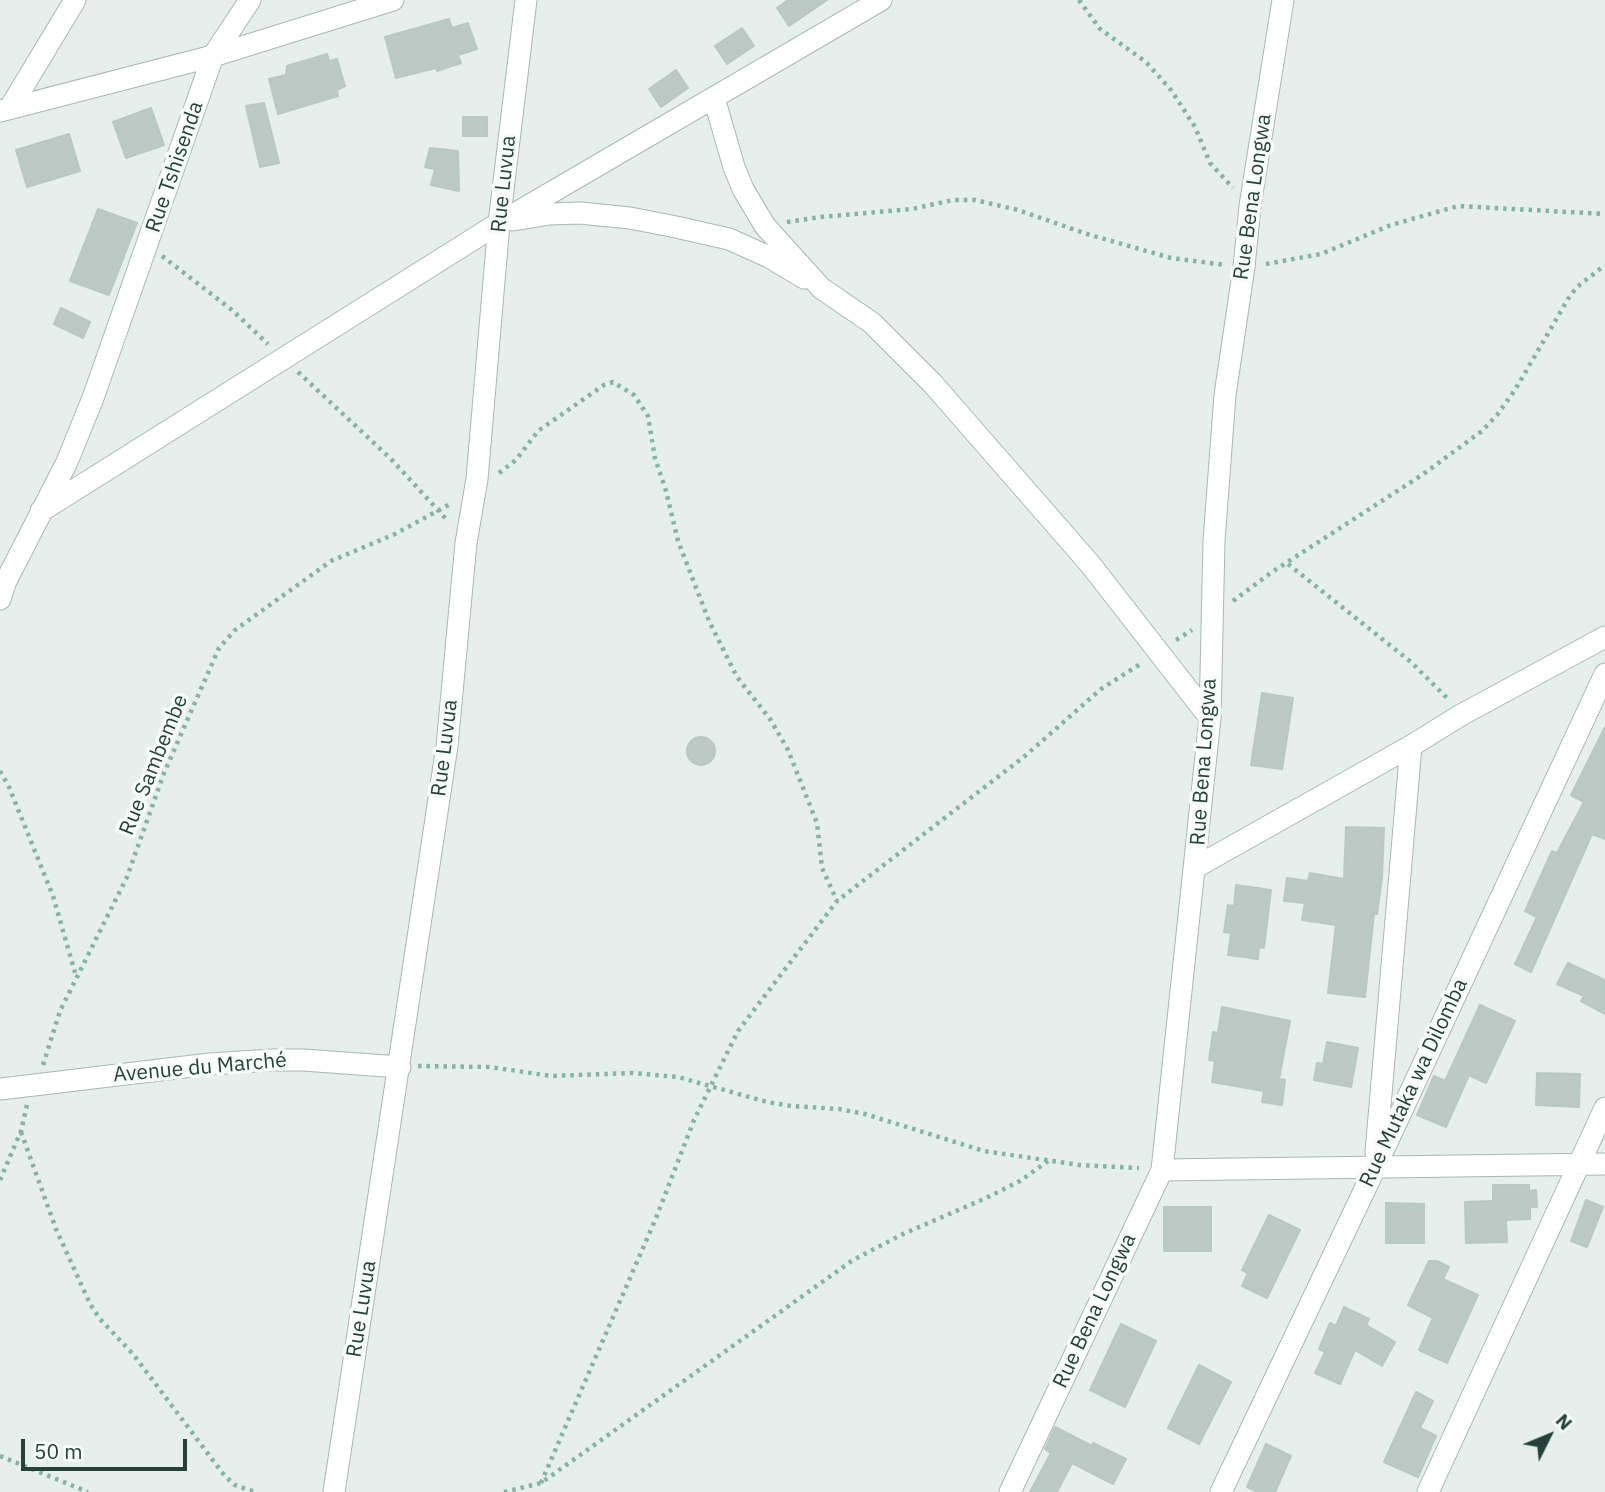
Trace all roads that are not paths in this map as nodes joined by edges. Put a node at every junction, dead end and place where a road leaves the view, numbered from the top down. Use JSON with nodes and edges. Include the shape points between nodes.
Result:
{"nodes":[{"id":1,"x":75,"y":0,"type":"edge"},
{"id":2,"x":250,"y":0,"type":"edge"},
{"id":3,"x":393,"y":0,"type":"edge"},
{"id":4,"x":526,"y":0,"type":"edge"},
{"id":5,"x":881,"y":0,"type":"edge"},
{"id":6,"x":1283,"y":0,"type":"edge"},
{"id":7,"x":213,"y":56,"type":"junction"},
{"id":8,"x":713,"y":98,"type":"junction"},
{"id":9,"x":5,"y":110,"type":"edge"},
{"id":10,"x":499,"y":223,"type":"junction"},
{"id":11,"x":821,"y":288,"type":"junction"},
{"id":12,"x":41,"y":511,"type":"junction"},
{"id":13,"x":0,"y":599,"type":"edge"},
{"id":14,"x":1605,"y":637,"type":"edge"},
{"id":15,"x":1605,"y":674,"type":"edge"},
{"id":16,"x":1210,"y":718,"type":"junction"},
{"id":17,"x":1411,"y":746,"type":"junction"},
{"id":18,"x":1196,"y":867,"type":"junction"},
{"id":19,"x":400,"y":1067,"type":"junction"},
{"id":20,"x":0,"y":1089,"type":"edge"},
{"id":21,"x":1605,"y":1108,"type":"edge"},
{"id":22,"x":1605,"y":1164,"type":"edge"},
{"id":23,"x":1579,"y":1165,"type":"junction"},
{"id":24,"x":1375,"y":1168,"type":"junction"},
{"id":25,"x":1162,"y":1170,"type":"junction"},
{"id":26,"x":334,"y":1492,"type":"edge"},
{"id":27,"x":1010,"y":1492,"type":"edge"},
{"id":28,"x":1221,"y":1492,"type":"edge"},
{"id":29,"x":1428,"y":1492,"type":"edge"}],
"edges":[{"from":1,"to":9,"type":"street"},
{"from":2,"to":7,"type":"street","name":"Rue Tshisenda"},
{"from":3,"to":7,"type":"street"},
{"from":4,"to":10,"type":"street","name":"Rue Luvua"},
{"from":5,"to":8,"type":"street"},
{"from":6,"to":16,"type":"street","name":"Rue Bena Longwa","via":[[1225,395],[1214,541]]},
{"from":7,"to":9,"type":"street"},
{"from":7,"to":12,"type":"street","name":"Rue Tshisenda","via":[[93,398]]},
{"from":8,"to":10,"type":"street"},
{"from":8,"to":11,"type":"street","via":[[743,189],[765,226]]},
{"from":10,"to":11,"type":"street","via":[[580,213],[676,227],[729,240]]},
{"from":10,"to":12,"type":"street"},
{"from":10,"to":19,"type":"street","name":"Rue Luvua","via":[[447,746]]},
{"from":11,"to":16,"type":"street","via":[[872,323],[933,384],[1090,564]]},
{"from":12,"to":13,"type":"street","name":"Rue Tshisenda"},
{"from":14,"to":17,"type":"street"},
{"from":15,"to":24,"type":"street","name":"Rue Mutaka wa Dilomba"},
{"from":16,"to":18,"type":"street","name":"Rue Bena Longwa"},
{"from":17,"to":18,"type":"street"},
{"from":17,"to":24,"type":"street"},
{"from":18,"to":25,"type":"street","name":"Rue Bena Longwa"},
{"from":19,"to":20,"type":"street","name":"Avenue du Marché","via":[[272,1060]]},
{"from":19,"to":26,"type":"street","name":"Rue Luvua"},
{"from":21,"to":23,"type":"street"},
{"from":22,"to":23,"type":"street"},
{"from":23,"to":24,"type":"street"},
{"from":23,"to":29,"type":"street"},
{"from":24,"to":25,"type":"street"},
{"from":24,"to":28,"type":"street","name":"Rue Mutaka wa Dilomba"},
{"from":25,"to":27,"type":"street","name":"Rue Bena Longwa"}]}
